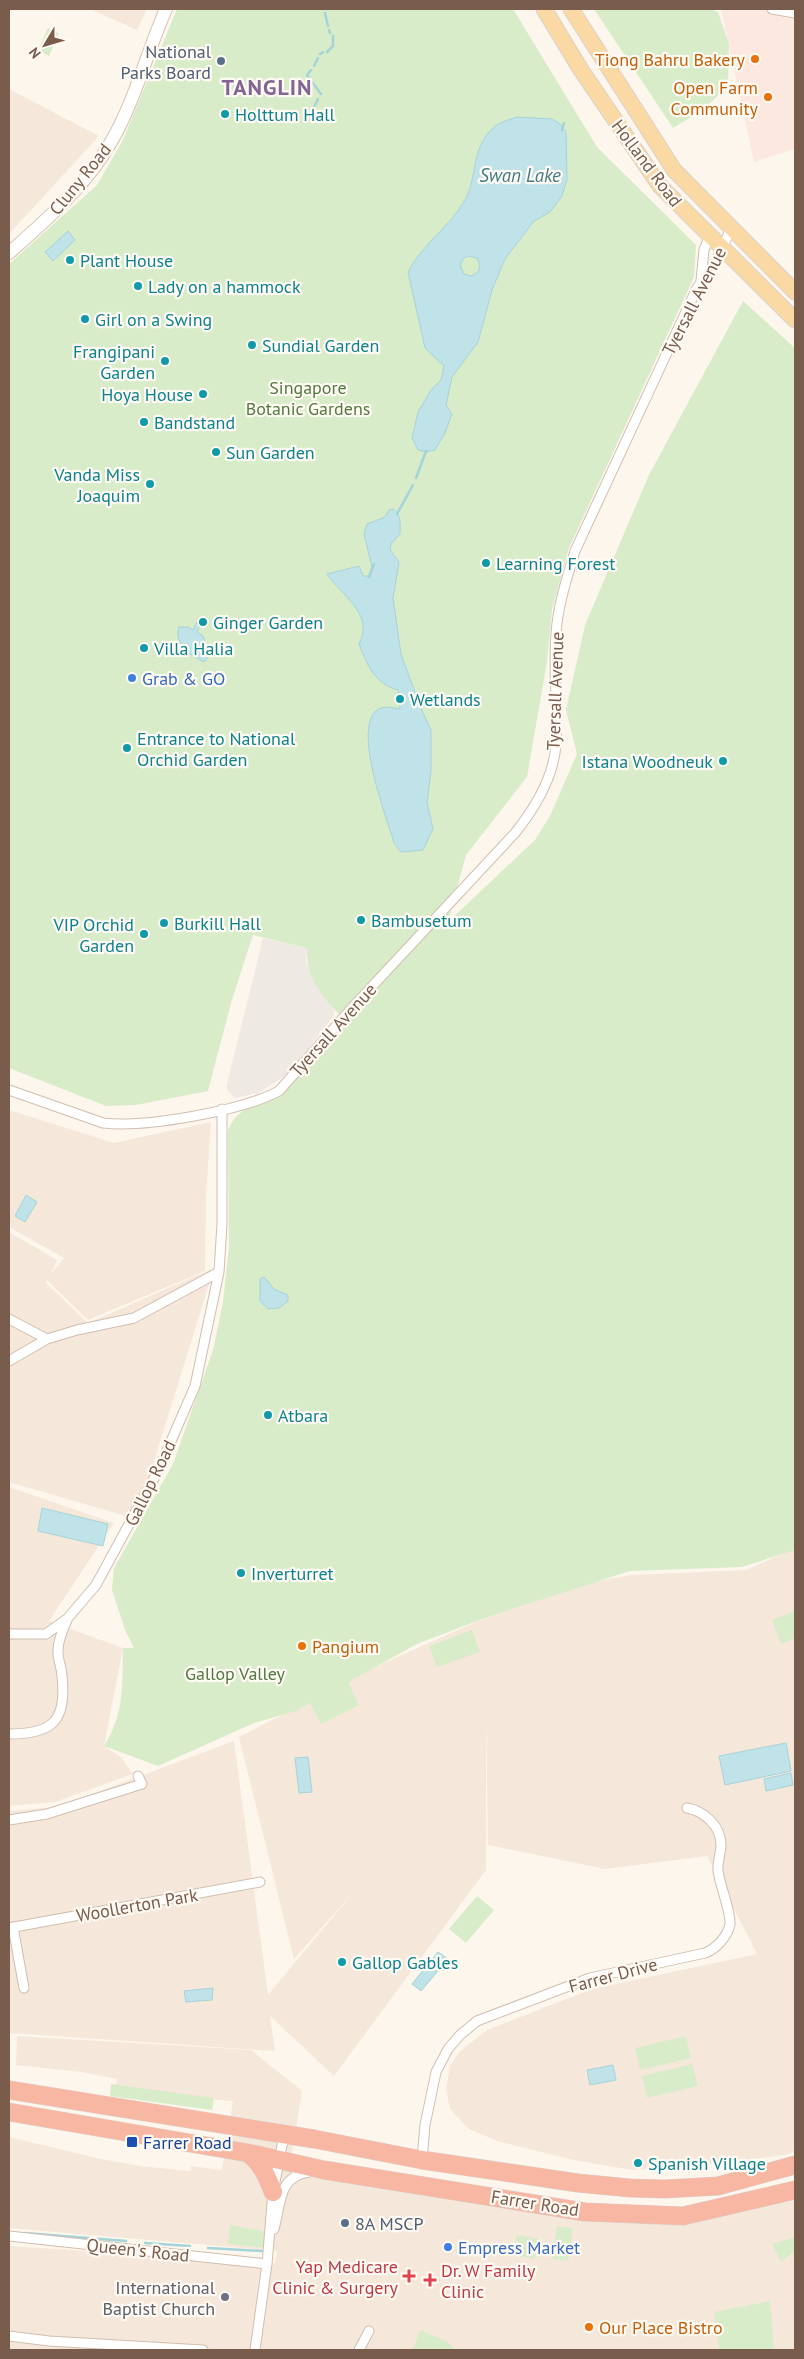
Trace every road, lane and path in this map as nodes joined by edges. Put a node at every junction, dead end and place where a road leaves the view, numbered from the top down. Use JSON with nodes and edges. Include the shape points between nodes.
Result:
{"nodes":[{"id":1,"x":166,"y":9,"type":"edge"},
{"id":2,"x":544,"y":9,"type":"edge"},
{"id":3,"x":571,"y":9,"type":"edge"},
{"id":4,"x":772,"y":9,"type":"edge"},
{"id":5,"x":795,"y":13,"type":"edge"},
{"id":6,"x":731,"y":229,"type":"junction"},
{"id":7,"x":709,"y":237,"type":"junction"},
{"id":8,"x":721,"y":248,"type":"junction"},
{"id":9,"x":9,"y":253,"type":"edge"},
{"id":10,"x":701,"y":282,"type":"junction"},
{"id":11,"x":795,"y":292,"type":"edge"},
{"id":12,"x":795,"y":320,"type":"edge"},
{"id":13,"x":9,"y":1090,"type":"edge"},
{"id":14,"x":222,"y":1109,"type":"junction"},
{"id":15,"x":219,"y":1272,"type":"junction"},
{"id":16,"x":9,"y":1319,"type":"edge"},
{"id":17,"x":47,"y":1339,"type":"junction"},
{"id":18,"x":9,"y":1362,"type":"edge"},
{"id":19,"x":67,"y":1619,"type":"junction"},
{"id":20,"x":9,"y":1634,"type":"edge"},
{"id":21,"x":9,"y":1734,"type":"edge"},
{"id":22,"x":138,"y":1776,"type":"dead end"},
{"id":23,"x":687,"y":1808,"type":"dead end"},
{"id":24,"x":9,"y":1820,"type":"edge"},
{"id":25,"x":260,"y":1882,"type":"dead end"},
{"id":26,"x":11,"y":1927,"type":"edge"},
{"id":27,"x":24,"y":1988,"type":"dead end"},
{"id":28,"x":9,"y":2090,"type":"edge"},
{"id":29,"x":9,"y":2112,"type":"edge"},
{"id":30,"x":284,"y":2135,"type":"junction"},
{"id":31,"x":248,"y":2153,"type":"junction"},
{"id":32,"x":280,"y":2160,"type":"junction"},
{"id":33,"x":422,"y":2160,"type":"junction"},
{"id":34,"x":795,"y":2165,"type":"edge"},
{"id":35,"x":324,"y":2170,"type":"junction"},
{"id":36,"x":795,"y":2190,"type":"edge"},
{"id":37,"x":273,"y":2192,"type":"junction"},
{"id":38,"x":9,"y":2236,"type":"edge"},
{"id":39,"x":270,"y":2236,"type":"junction"},
{"id":40,"x":268,"y":2264,"type":"junction"},
{"id":41,"x":369,"y":2331,"type":"dead end"},
{"id":42,"x":9,"y":2336,"type":"edge"},
{"id":43,"x":48,"y":2346,"type":"edge"},
{"id":44,"x":203,"y":2350,"type":"edge"},
{"id":45,"x":255,"y":2350,"type":"edge"},
{"id":46,"x":359,"y":2350,"type":"edge"}],
"edges":[{"from":1,"to":9,"type":"street","name":"Cluny Road","via":[[121,124],[104,153],[49,218]]},
{"from":2,"to":7,"type":"main road","name":"Holland Road","via":[[586,78],[660,186]]},
{"from":3,"to":6,"type":"main road","name":"Holland Road","via":[[674,170]]},
{"from":4,"to":5,"type":"street"},
{"from":6,"to":8,"type":"street","name":"Tyersall Avenue"},
{"from":6,"to":11,"type":"main road","name":"Holland Road"},
{"from":7,"to":8,"type":"main road","name":"Holland Road"},
{"from":7,"to":10,"type":"street","via":[[704,250]]},
{"from":8,"to":10,"type":"street","name":"Tyersall Avenue","via":[[716,263]]},
{"from":8,"to":12,"type":"main road","name":"Holland Road"},
{"from":10,"to":14,"type":"street","name":"Tyersall Avenue","via":[[575,551],[562,593],[556,634],[556,746],[537,802],[515,833],[278,1091]]},
{"from":13,"to":14,"type":"street","name":"Tyersall Avenue","via":[[103,1123],[120,1125],[145,1124]]},
{"from":14,"to":15,"type":"street","name":"Gallop Road"},
{"from":15,"to":17,"type":"street","via":[[134,1318]]},
{"from":15,"to":19,"type":"street","name":"Gallop Road","via":[[195,1386],[158,1471],[96,1585]]},
{"from":16,"to":17,"type":"street"},
{"from":17,"to":18,"type":"street"},
{"from":19,"to":20,"type":"street","name":"Gallop Road","via":[[46,1634]]},
{"from":19,"to":21,"type":"street","via":[[58,1650],[64,1700],[58,1716],[49,1728],[40,1732]]},
{"from":22,"to":24,"type":"street","via":[[142,1784],[47,1814]]},
{"from":23,"to":33,"type":"street","name":"Farrer Drive","via":[[700,1811],[719,1832],[718,1871],[730,1924],[724,1936],[714,1949],[706,1952],[590,1978],[477,2021],[448,2049],[436,2072]]},
{"from":25,"to":26,"type":"street","name":"Woollerton Park"},
{"from":26,"to":27,"type":"street","name":"Woollerton Park"},
{"from":28,"to":30,"type":"highway","name":"Farrer Road"},
{"from":29,"to":31,"type":"highway","name":"Farrer Road"},
{"from":30,"to":32,"type":"street"},
{"from":30,"to":33,"type":"highway","name":"Farrer Road"},
{"from":31,"to":32,"type":"highway","name":"Farrer Road"},
{"from":31,"to":37,"type":"highway","via":[[267,2174]]},
{"from":32,"to":35,"type":"highway","name":"Farrer Road"},
{"from":32,"to":37,"type":"street"},
{"from":33,"to":34,"type":"highway","name":"Farrer Road","via":[[578,2182],[665,2189],[718,2186]]},
{"from":35,"to":36,"type":"highway","name":"Farrer Road","via":[[585,2212],[631,2215],[682,2216]]},
{"from":35,"to":39,"type":"street","via":[[298,2173],[285,2184]]},
{"from":37,"to":39,"type":"street"},
{"from":38,"to":40,"type":"street","name":"Queen's Road"},
{"from":39,"to":40,"type":"street"},
{"from":40,"to":45,"type":"street"},
{"from":41,"to":46,"type":"street"},
{"from":42,"to":43,"type":"street"},
{"from":43,"to":44,"type":"street"}]}
